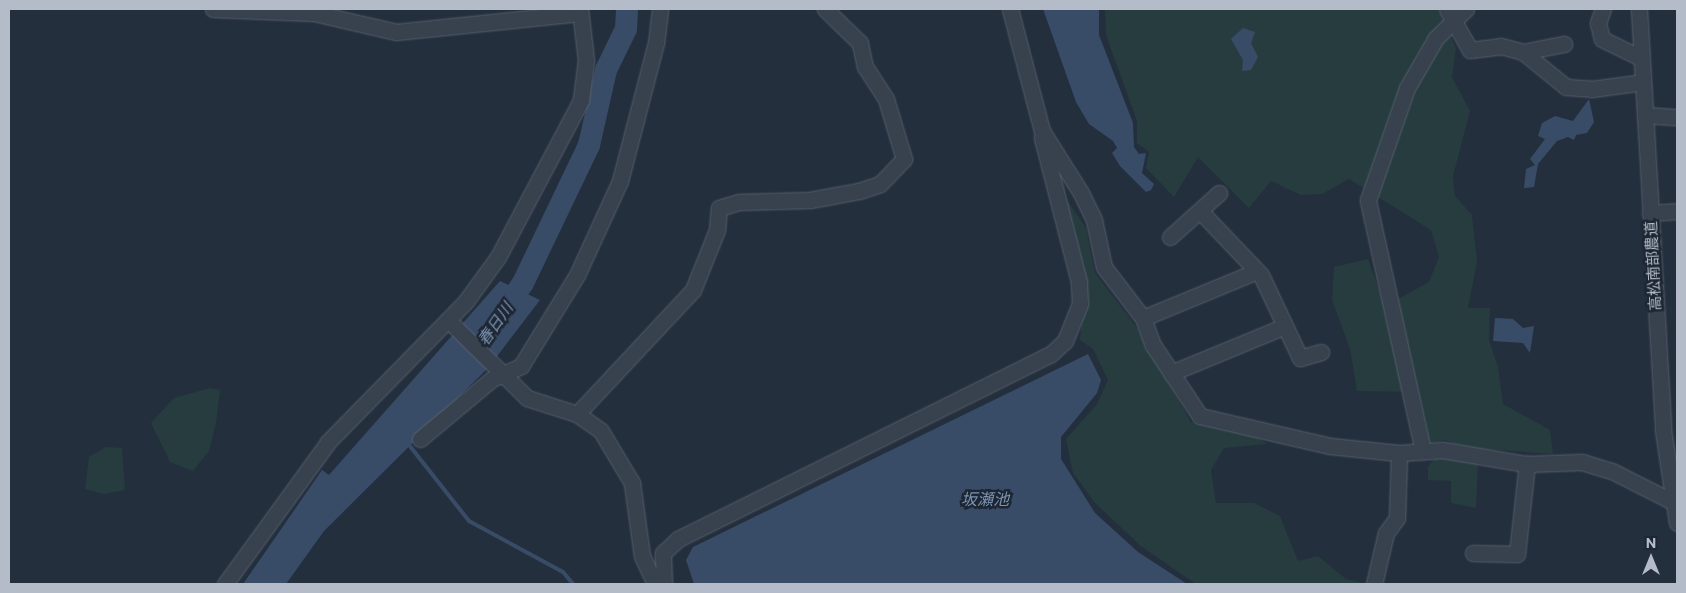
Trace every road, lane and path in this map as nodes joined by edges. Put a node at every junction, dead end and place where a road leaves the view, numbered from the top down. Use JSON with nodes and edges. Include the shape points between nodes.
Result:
{"nodes":[{"id":1,"x":213,"y":9,"type":"edge"},
{"id":2,"x":660,"y":9,"type":"edge"},
{"id":3,"x":825,"y":9,"type":"edge"},
{"id":4,"x":1010,"y":9,"type":"edge"},
{"id":5,"x":1466,"y":9,"type":"edge"},
{"id":6,"x":1603,"y":9,"type":"edge"},
{"id":7,"x":1639,"y":9,"type":"edge"},
{"id":8,"x":580,"y":11,"type":"edge"},
{"id":9,"x":1450,"y":15,"type":"edge"},
{"id":10,"x":1564,"y":44,"type":"dead end"},
{"id":11,"x":1523,"y":52,"type":"junction"},
{"id":12,"x":1642,"y":58,"type":"junction"},
{"id":13,"x":1643,"y":82,"type":"junction"},
{"id":14,"x":1645,"y":115,"type":"junction"},
{"id":15,"x":1677,"y":117,"type":"edge"},
{"id":16,"x":1042,"y":132,"type":"junction"},
{"id":17,"x":1219,"y":193,"type":"dead end"},
{"id":18,"x":1200,"y":211,"type":"junction"},
{"id":19,"x":1677,"y":212,"type":"edge"},
{"id":20,"x":1650,"y":213,"type":"junction"},
{"id":21,"x":1170,"y":237,"type":"dead end"},
{"id":22,"x":1258,"y":271,"type":"junction"},
{"id":23,"x":1143,"y":318,"type":"junction"},
{"id":24,"x":450,"y":322,"type":"junction"},
{"id":25,"x":1285,"y":326,"type":"junction"},
{"id":26,"x":1321,"y":352,"type":"dead end"},
{"id":27,"x":504,"y":372,"type":"junction"},
{"id":28,"x":1171,"y":373,"type":"junction"},
{"id":29,"x":577,"y":414,"type":"junction"},
{"id":30,"x":420,"y":440,"type":"dead end"},
{"id":31,"x":1399,"y":452,"type":"junction"},
{"id":32,"x":1423,"y":452,"type":"junction"},
{"id":33,"x":1527,"y":464,"type":"junction"},
{"id":34,"x":1674,"y":503,"type":"edge"},
{"id":35,"x":1677,"y":523,"type":"edge"},
{"id":36,"x":1473,"y":553,"type":"dead end"},
{"id":37,"x":226,"y":584,"type":"edge"},
{"id":38,"x":655,"y":584,"type":"edge"},
{"id":39,"x":664,"y":584,"type":"edge"},
{"id":40,"x":1374,"y":584,"type":"edge"}],
"edges":[{"from":1,"to":8,"type":"street","via":[[314,13],[396,32]]},
{"from":2,"to":27,"type":"street","via":[[656,43],[620,181],[550,321],[521,366]]},
{"from":3,"to":29,"type":"street","via":[[860,43],[865,66],[886,99],[904,159],[880,184],[860,190],[810,200],[739,202],[719,208],[717,230],[693,290]]},
{"from":4,"to":16,"type":"street"},
{"from":5,"to":9,"type":"street"},
{"from":6,"to":12,"type":"street","via":[[1598,22],[1602,39]]},
{"from":7,"to":12,"type":"street","name":"高松南部農道"},
{"from":8,"to":24,"type":"street","via":[[586,60],[581,100],[498,257]]},
{"from":9,"to":11,"type":"street","via":[[1470,50],[1502,46]]},
{"from":9,"to":32,"type":"street","via":[[1407,88],[1368,200]]},
{"from":10,"to":11,"type":"street"},
{"from":11,"to":13,"type":"street","via":[[1566,87],[1592,89]]},
{"from":12,"to":13,"type":"street","name":"高松南部農道"},
{"from":13,"to":14,"type":"street","name":"高松南部農道"},
{"from":14,"to":15,"type":"street"},
{"from":14,"to":20,"type":"street","name":"高松南部農道"},
{"from":16,"to":23,"type":"street","via":[[1090,211],[1104,267]]},
{"from":16,"to":39,"type":"street","via":[[1079,282],[1080,304],[1065,341],[1051,354],[678,539],[663,554]]},
{"from":17,"to":18,"type":"street"},
{"from":18,"to":21,"type":"street"},
{"from":18,"to":22,"type":"street"},
{"from":19,"to":20,"type":"street"},
{"from":20,"to":34,"type":"street","name":"高松南部農道"},
{"from":22,"to":23,"type":"street"},
{"from":22,"to":25,"type":"street"},
{"from":23,"to":28,"type":"street"},
{"from":24,"to":27,"type":"street"},
{"from":24,"to":37,"type":"street","via":[[328,442]]},
{"from":25,"to":26,"type":"street","via":[[1300,358]]},
{"from":25,"to":28,"type":"street"},
{"from":27,"to":29,"type":"street","via":[[527,398]]},
{"from":27,"to":30,"type":"street"},
{"from":28,"to":31,"type":"street","via":[[1200,416],[1330,446]]},
{"from":29,"to":38,"type":"street","via":[[601,431],[632,483],[642,556]]},
{"from":31,"to":32,"type":"street"},
{"from":31,"to":40,"type":"street","via":[[1397,518],[1386,533]]},
{"from":32,"to":33,"type":"street","via":[[1443,450]]},
{"from":33,"to":34,"type":"street","via":[[1582,462],[1612,472]]},
{"from":33,"to":36,"type":"street","via":[[1517,554]]},
{"from":34,"to":35,"type":"street","name":"高松南部農道"}]}
